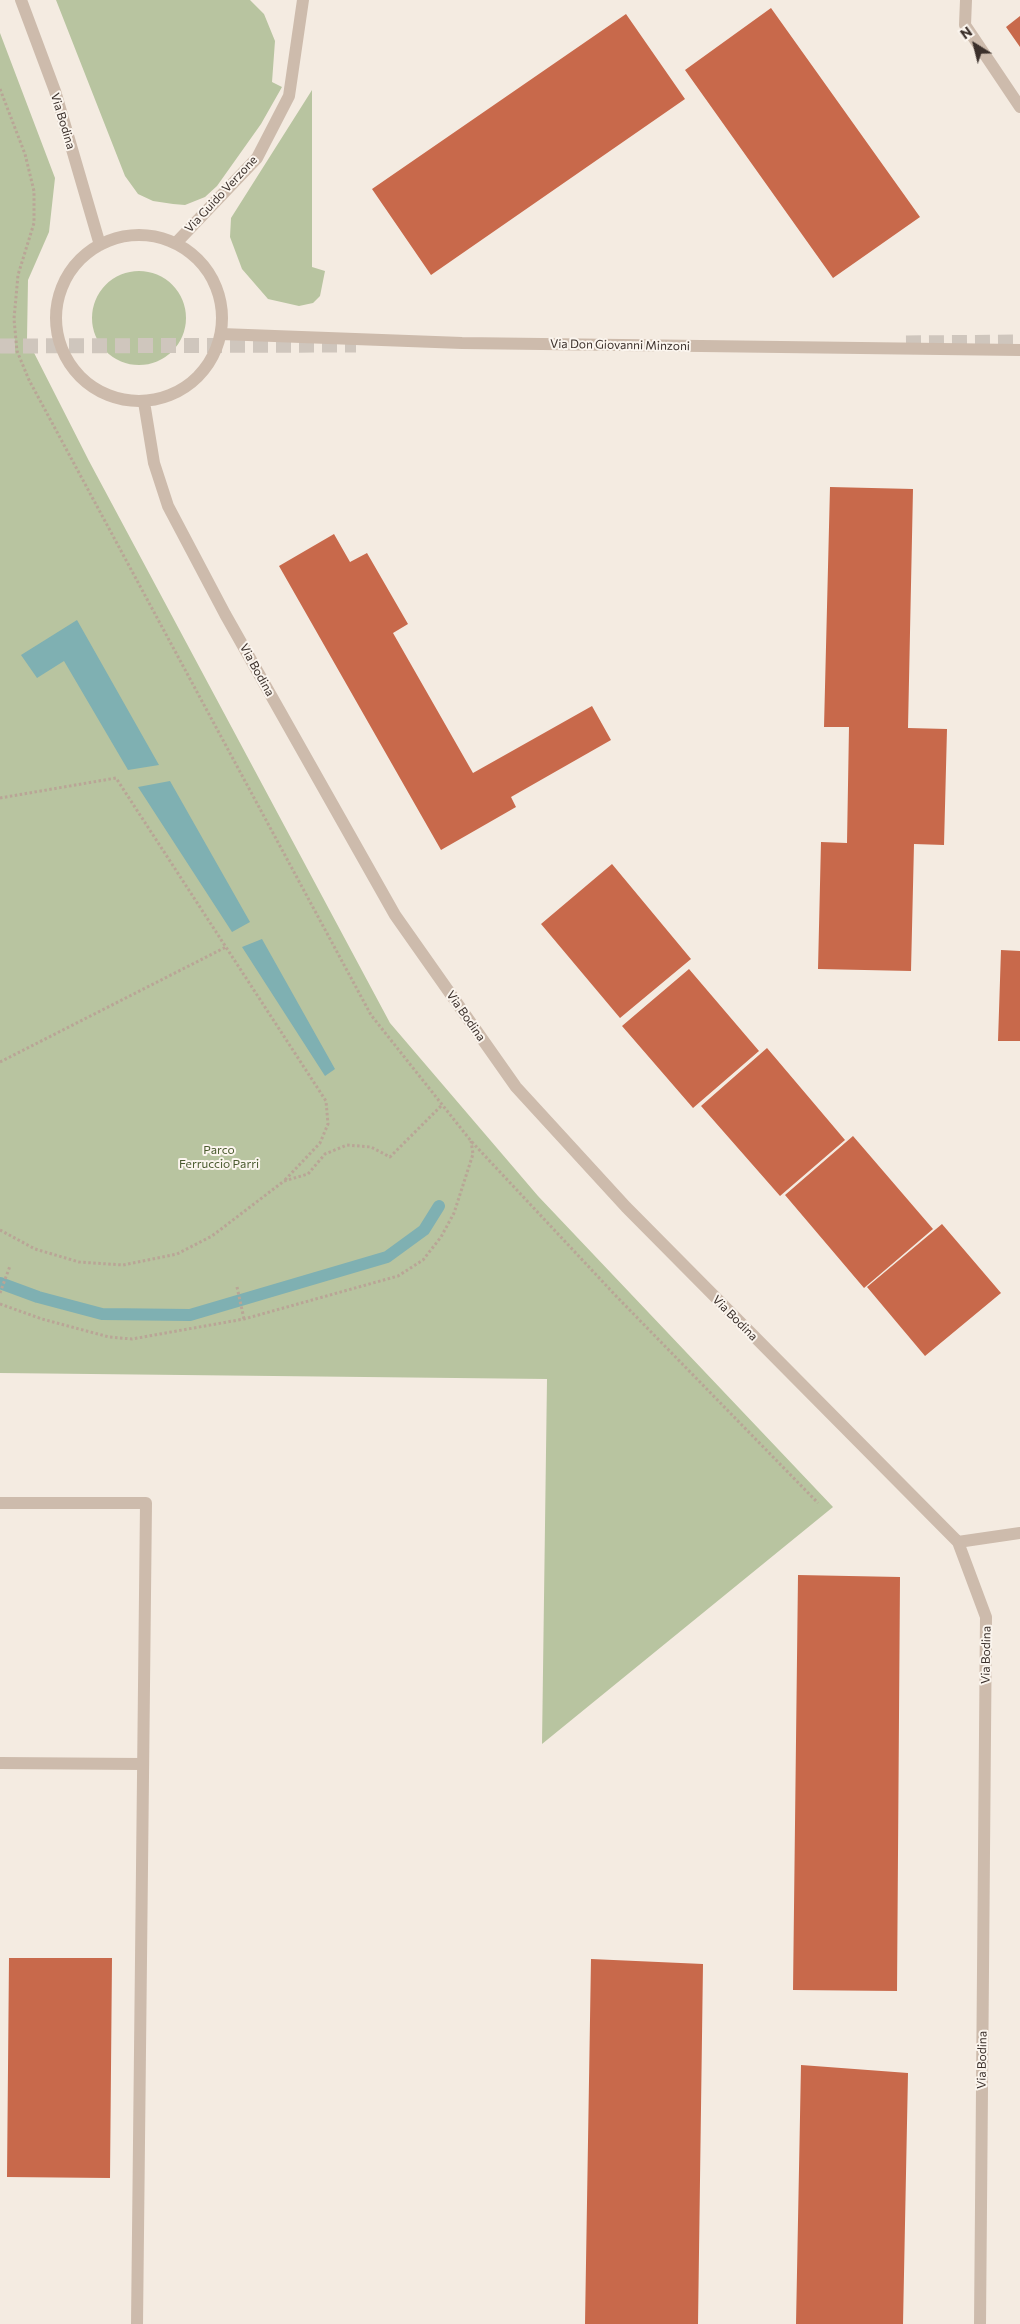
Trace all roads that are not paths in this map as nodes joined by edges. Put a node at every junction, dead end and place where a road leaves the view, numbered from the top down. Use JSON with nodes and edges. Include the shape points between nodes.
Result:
{"nodes":[{"id":1,"x":21,"y":0,"type":"edge"},
{"id":2,"x":303,"y":0,"type":"edge"},
{"id":3,"x":966,"y":0,"type":"edge"},
{"id":4,"x":1020,"y":107,"type":"edge"},
{"id":5,"x":176,"y":243,"type":"junction"},
{"id":6,"x":100,"y":244,"type":"junction"},
{"id":7,"x":221,"y":334,"type":"junction"},
{"id":8,"x":1020,"y":350,"type":"edge"},
{"id":9,"x":144,"y":402,"type":"junction"},
{"id":10,"x":0,"y":1502,"type":"edge"},
{"id":11,"x":1020,"y":1533,"type":"edge"},
{"id":12,"x":958,"y":1542,"type":"junction"},
{"id":13,"x":0,"y":1763,"type":"edge"},
{"id":14,"x":142,"y":1764,"type":"junction"},
{"id":15,"x":137,"y":2324,"type":"edge"},
{"id":16,"x":980,"y":2324,"type":"edge"}],
"edges":[{"from":1,"to":6,"type":"street","name":"Via Bodina","via":[[54,90]]},
{"from":2,"to":5,"type":"street","name":"Via Guido Verzone","via":[[289,96],[257,158]]},
{"from":3,"to":4,"type":"street","via":[[965,24]]},
{"from":5,"to":6,"type":"street","via":[[150,235],[125,236]]},
{"from":5,"to":7,"type":"street","via":[[198,259],[214,281],[222,307]]},
{"from":6,"to":9,"type":"street","via":[[80,260],[65,280],[57,304],[56,329],[63,353],[76,374],[96,390],[120,400]]},
{"from":7,"to":8,"type":"street","name":"Via Don Giovanni Minzoni","via":[[462,343]]},
{"from":7,"to":9,"type":"street","via":[[211,360],[193,382],[169,396]]},
{"from":9,"to":12,"type":"street","name":"Via Bodina","via":[[154,463],[168,506],[225,614],[395,916],[516,1088],[626,1207]]},
{"from":10,"to":14,"type":"street","via":[[146,1503]]},
{"from":11,"to":12,"type":"street"},
{"from":12,"to":16,"type":"street","name":"Via Bodina","via":[[986,1617]]},
{"from":13,"to":14,"type":"street"},
{"from":14,"to":15,"type":"street"}]}
